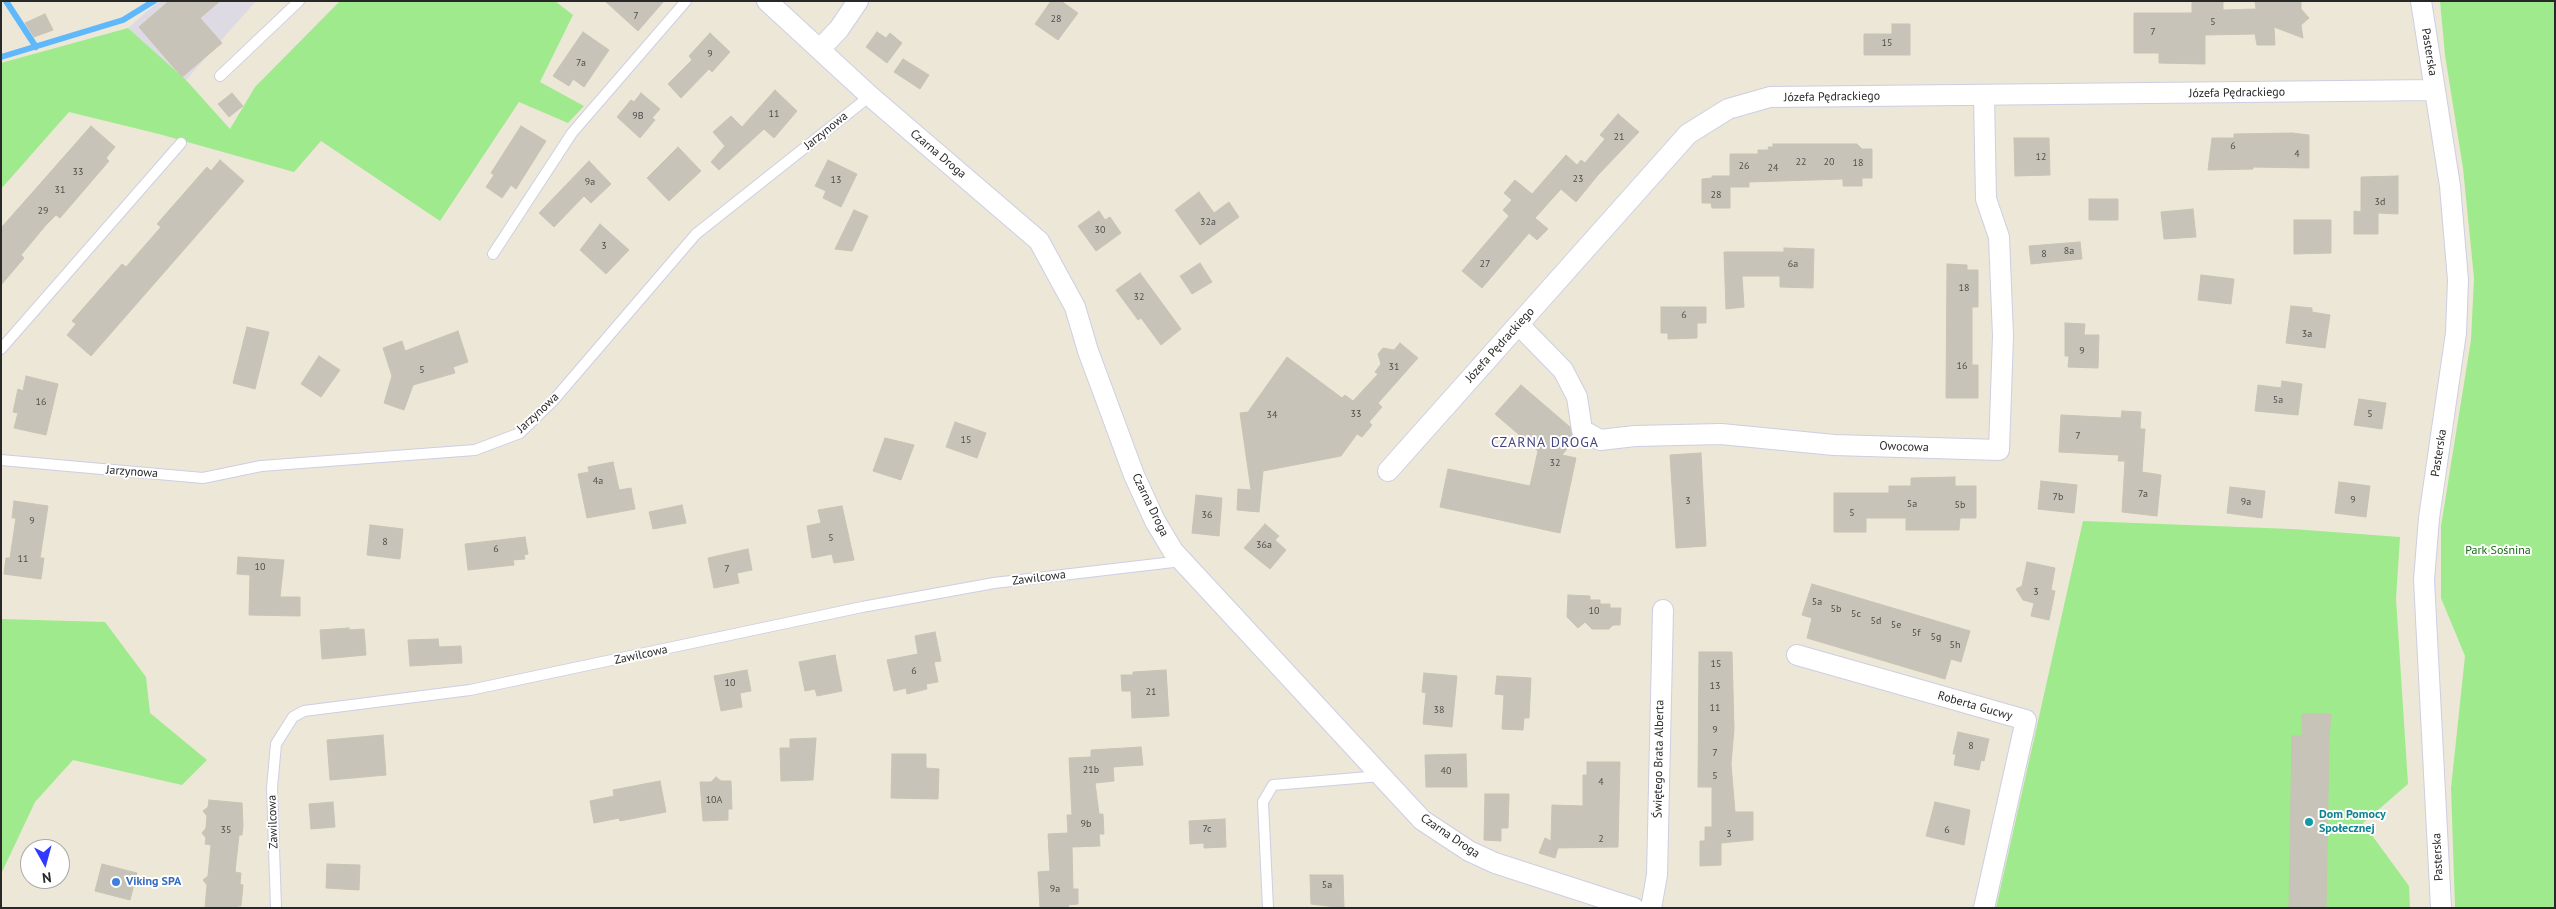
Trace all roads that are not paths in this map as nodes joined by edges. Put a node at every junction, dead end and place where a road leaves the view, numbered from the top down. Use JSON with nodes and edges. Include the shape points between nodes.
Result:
{"nodes":[{"id":1,"x":300,"y":1,"type":"edge"},
{"id":2,"x":686,"y":1,"type":"edge"},
{"id":3,"x":767,"y":1,"type":"edge"},
{"id":4,"x":858,"y":1,"type":"edge"},
{"id":5,"x":2421,"y":1,"type":"edge"},
{"id":6,"x":820,"y":48,"type":"junction"},
{"id":7,"x":220,"y":76,"type":"dead end"},
{"id":8,"x":2435,"y":90,"type":"junction"},
{"id":9,"x":1984,"y":95,"type":"junction"},
{"id":10,"x":870,"y":96,"type":"junction"},
{"id":11,"x":181,"y":143,"type":"dead end"},
{"id":12,"x":493,"y":254,"type":"dead end"},
{"id":13,"x":1519,"y":325,"type":"junction"},
{"id":14,"x":1,"y":349,"type":"edge"},
{"id":15,"x":1,"y":460,"type":"edge"},
{"id":16,"x":1388,"y":471,"type":"dead end"},
{"id":17,"x":1183,"y":561,"type":"junction"},
{"id":18,"x":1663,"y":610,"type":"dead end"},
{"id":19,"x":1797,"y":654,"type":"dead end"},
{"id":20,"x":1382,"y":776,"type":"junction"},
{"id":21,"x":276,"y":908,"type":"edge"},
{"id":22,"x":1268,"y":908,"type":"edge"},
{"id":23,"x":1634,"y":908,"type":"edge"},
{"id":24,"x":1651,"y":908,"type":"edge"},
{"id":25,"x":1984,"y":908,"type":"edge"},
{"id":26,"x":2442,"y":908,"type":"edge"}],
"edges":[{"from":1,"to":7,"type":"lane"},
{"from":2,"to":12,"type":"lane","via":[[572,133]]},
{"from":3,"to":6,"type":"street","name":"Czarna Droga"},
{"from":4,"to":6,"type":"street","via":[[839,29]]},
{"from":5,"to":8,"type":"street","name":"Pasterska"},
{"from":6,"to":10,"type":"street","name":"Czarna Droga"},
{"from":8,"to":9,"type":"street","name":"Józefa Pędrackiego"},
{"from":8,"to":26,"type":"street","name":"Pasterska","via":[[2450,186],[2458,280],[2456,333],[2429,518],[2424,580]]},
{"from":9,"to":13,"type":"street","name":"Józefa Pędrackiego","via":[[1770,98],[1728,109],[1688,134]]},
{"from":9,"to":13,"type":"street","name":"Owocowa","via":[[1986,199],[1999,237],[2003,336],[1999,450],[1834,445],[1721,434],[1600,440],[1582,430],[1576,397],[1563,370]]},
{"from":10,"to":15,"type":"lane","name":"Jarzynowa","via":[[696,234],[552,402],[520,433],[475,450],[261,466],[203,478]]},
{"from":10,"to":17,"type":"street","name":"Czarna Droga","via":[[1040,241],[1075,307],[1134,475],[1155,521]]},
{"from":11,"to":14,"type":"lane"},
{"from":13,"to":16,"type":"street","name":"Józefa Pędrackiego"},
{"from":17,"to":20,"type":"street","name":"Czarna Droga"},
{"from":17,"to":21,"type":"lane","name":"Zawilcowa","via":[[994,583],[862,607],[470,690],[304,711],[293,717],[276,744],[272,788]]},
{"from":18,"to":24,"type":"street","name":"Świętego Brata Alberta","via":[[1656,876]]},
{"from":19,"to":25,"type":"street","name":"Roberta Gucwy","via":[[2026,720]]},
{"from":20,"to":22,"type":"lane","via":[[1273,785],[1264,802]]},
{"from":20,"to":23,"type":"street","name":"Czarna Droga","via":[[1422,820],[1468,851],[1495,863]]}]}
